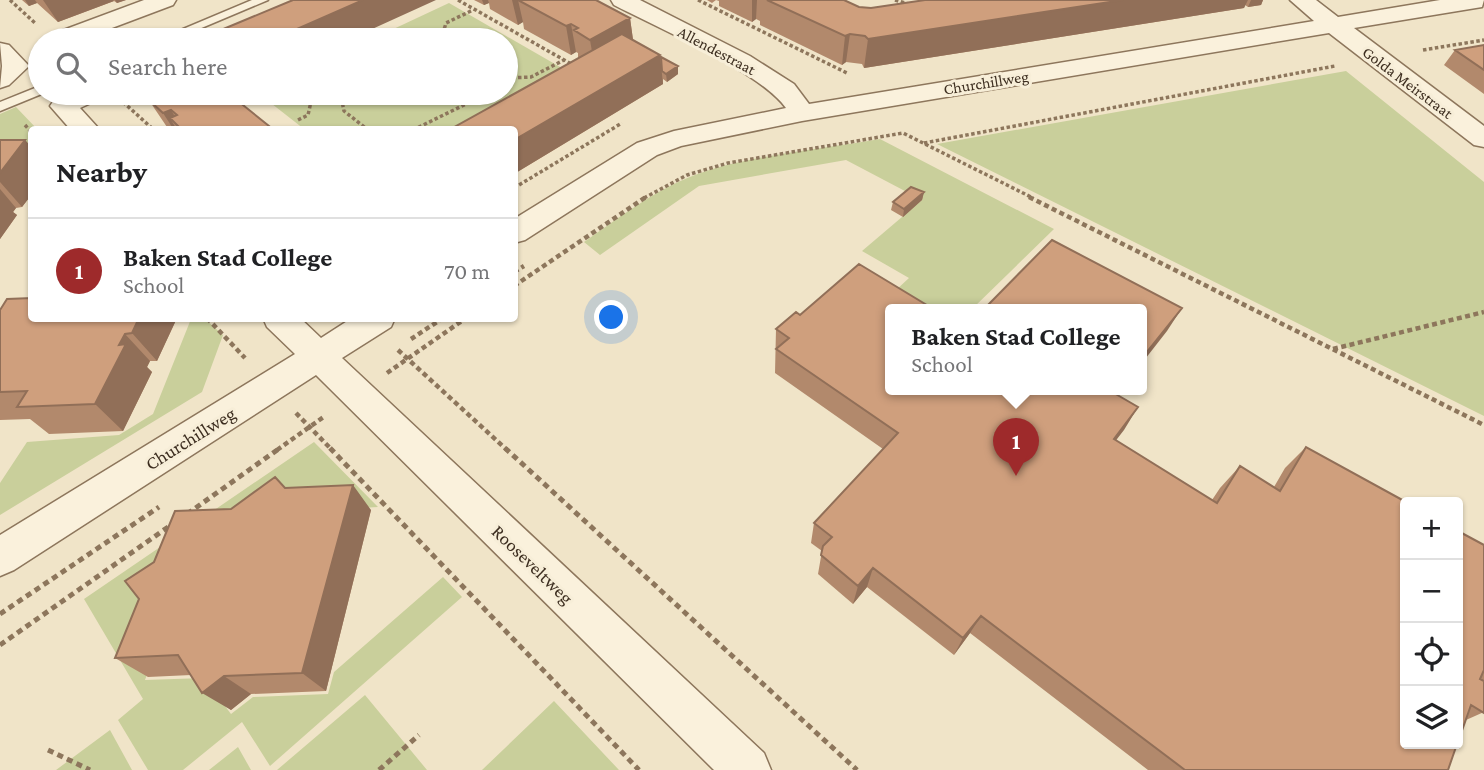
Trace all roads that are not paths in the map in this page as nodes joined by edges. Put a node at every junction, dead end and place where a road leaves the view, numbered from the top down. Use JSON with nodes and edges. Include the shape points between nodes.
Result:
{"nodes":[{"id":1,"x":165,"y":0,"type":"edge"},
{"id":2,"x":622,"y":0,"type":"edge"},
{"id":3,"x":1301,"y":0,"type":"edge"},
{"id":4,"x":1482,"y":0,"type":"edge"},
{"id":5,"x":270,"y":8,"type":"edge"},
{"id":6,"x":1332,"y":24,"type":"junction"},
{"id":7,"x":91,"y":28,"type":"edge"},
{"id":8,"x":203,"y":28,"type":"edge"},
{"id":9,"x":238,"y":28,"type":"edge"},
{"id":10,"x":28,"y":95,"type":"edge"},
{"id":11,"x":65,"y":105,"type":"edge"},
{"id":12,"x":0,"y":107,"type":"edge"},
{"id":13,"x":802,"y":113,"type":"junction"},
{"id":14,"x":83,"y":126,"type":"edge"},
{"id":15,"x":1484,"y":139,"type":"edge"},
{"id":16,"x":518,"y":230,"type":"edge"},
{"id":17,"x":283,"y":322,"type":"edge"},
{"id":18,"x":373,"y":322,"type":"edge"},
{"id":19,"x":319,"y":357,"type":"junction"},
{"id":20,"x":0,"y":557,"type":"edge"},
{"id":21,"x":747,"y":770,"type":"edge"}],
"edges":[{"from":1,"to":7,"type":"street"},
{"from":2,"to":13,"type":"street","name":"Allendestraat","via":[[741,61],[785,89]]},
{"from":3,"to":6,"type":"street","name":"Golda Meirstraat"},
{"from":4,"to":6,"type":"street","name":"Churchillweg"},
{"from":5,"to":8,"type":"lane"},
{"from":5,"to":9,"type":"street"},
{"from":6,"to":13,"type":"street","name":"Churchillweg"},
{"from":6,"to":15,"type":"street","name":"Golda Meirstraat"},
{"from":10,"to":12,"type":"lane"},
{"from":11,"to":14,"type":"street"},
{"from":13,"to":16,"type":"street","name":"Churchillweg","via":[[674,139],[647,149]]},
{"from":17,"to":19,"type":"street","name":"Rooseveltweg"},
{"from":18,"to":19,"type":"street","name":"Churchillweg"},
{"from":19,"to":20,"type":"street","name":"Churchillweg"},
{"from":19,"to":21,"type":"street","name":"Rooseveltweg"}]}
